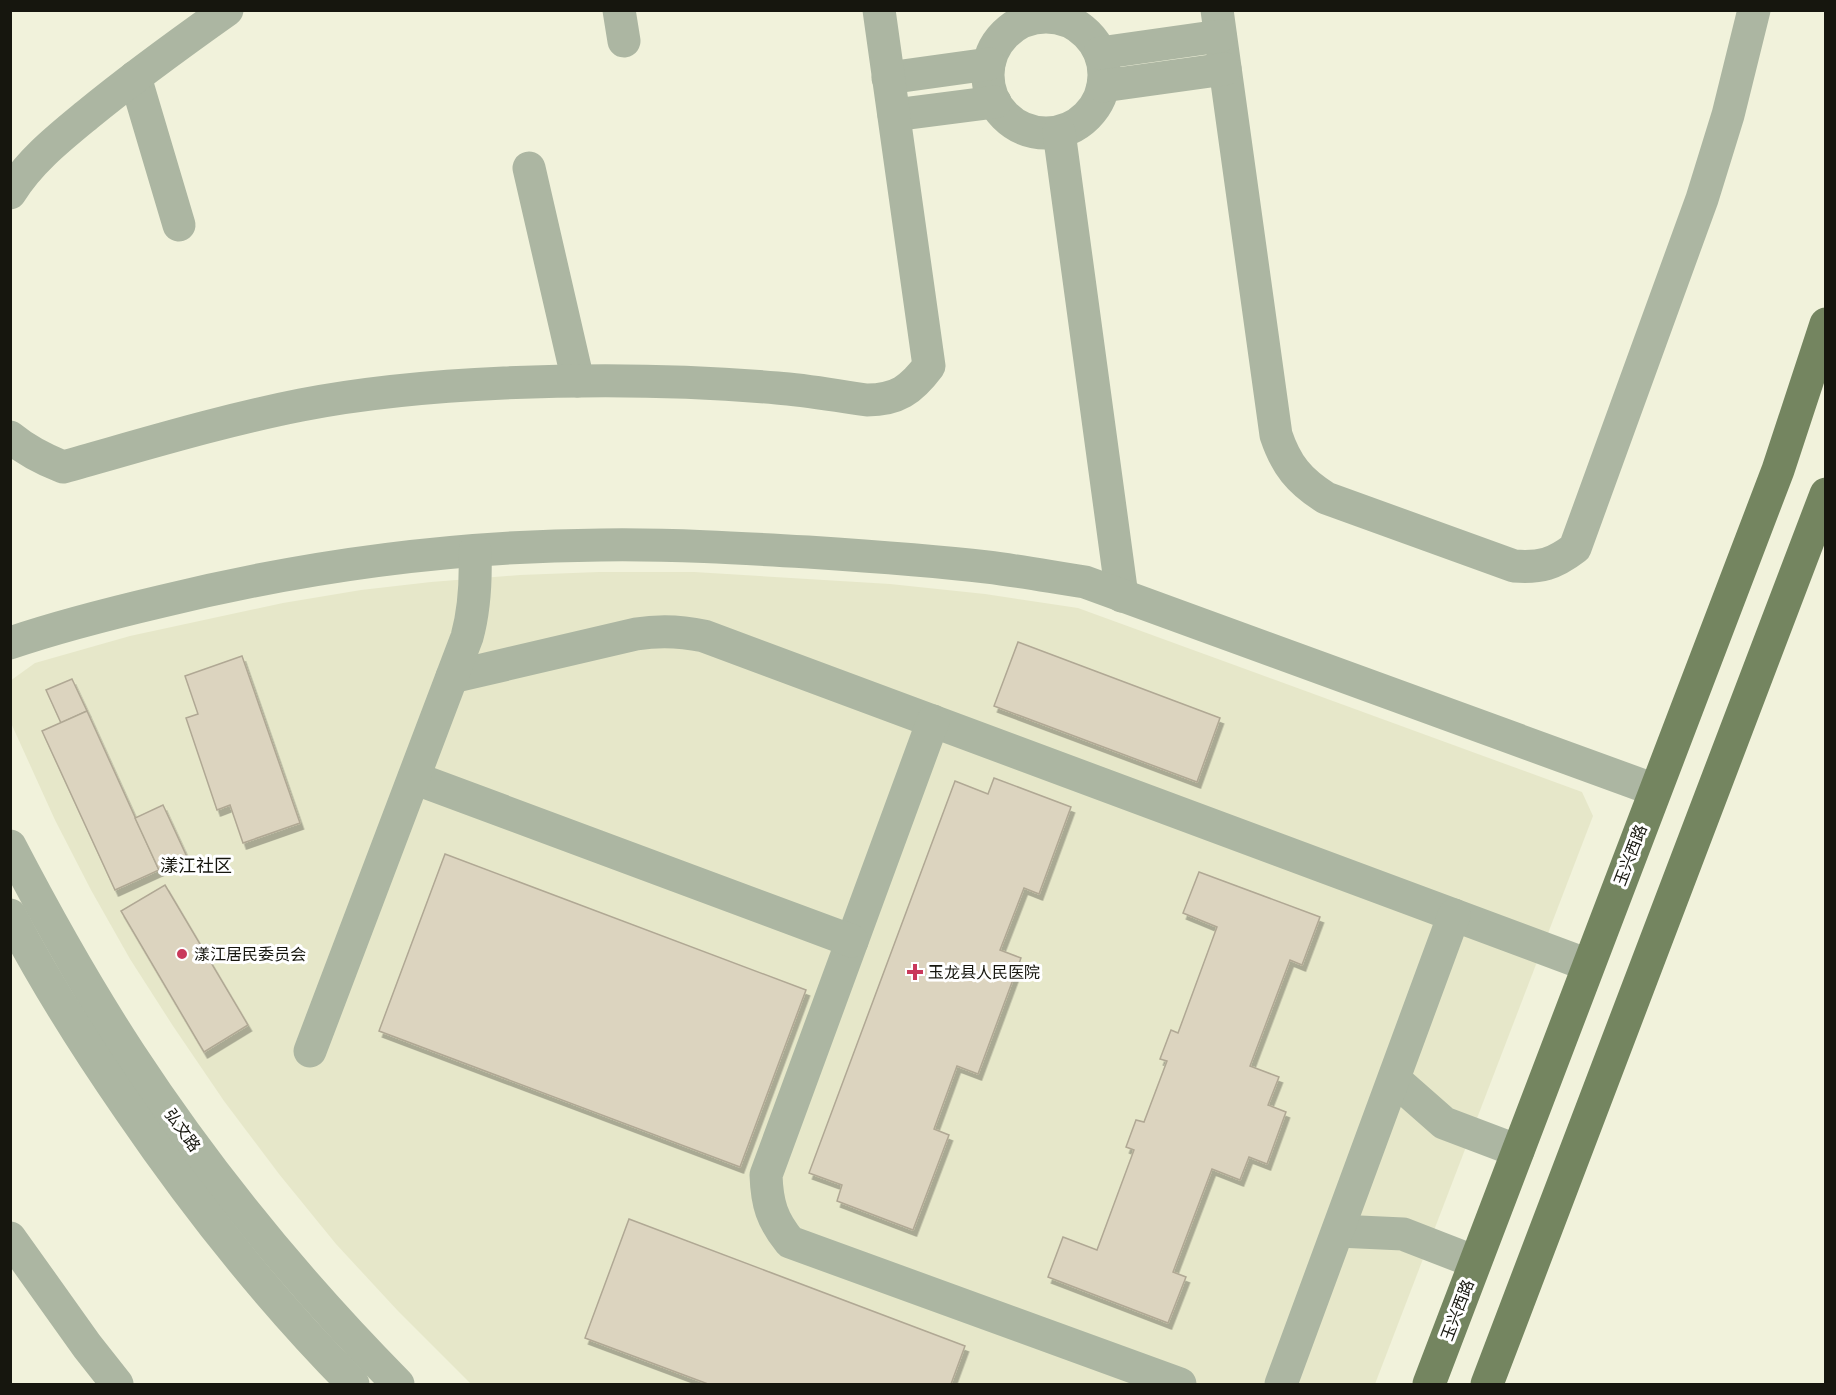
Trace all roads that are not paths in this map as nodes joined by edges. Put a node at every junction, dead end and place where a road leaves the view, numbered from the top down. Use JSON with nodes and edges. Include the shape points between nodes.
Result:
{"nodes":[{"id":1,"x":227,"y":10,"type":"edge"},
{"id":2,"x":879,"y":10,"type":"edge"},
{"id":3,"x":1754,"y":10,"type":"edge"},
{"id":4,"x":1047,"y":14,"type":"edge"},
{"id":5,"x":1219,"y":23,"type":"edge"},
{"id":6,"x":1100,"y":53,"type":"junction"},
{"id":7,"x":989,"y":64,"type":"junction"},
{"id":8,"x":1226,"y":69,"type":"junction"},
{"id":9,"x":135,"y":77,"type":"junction"},
{"id":10,"x":888,"y":78,"type":"junction"},
{"id":11,"x":1103,"y":86,"type":"junction"},
{"id":12,"x":995,"y":102,"type":"junction"},
{"id":13,"x":894,"y":116,"type":"junction"},
{"id":14,"x":1059,"y":132,"type":"junction"},
{"id":15,"x":529,"y":168,"type":"dead end"},
{"id":16,"x":10,"y":193,"type":"edge"},
{"id":17,"x":179,"y":225,"type":"dead end"},
{"id":18,"x":1826,"y":324,"type":"edge"},
{"id":19,"x":578,"y":381,"type":"junction"},
{"id":20,"x":10,"y":437,"type":"edge"},
{"id":21,"x":1826,"y":494,"type":"edge"},
{"id":22,"x":475,"y":551,"type":"junction"},
{"id":23,"x":1122,"y":596,"type":"junction"},
{"id":24,"x":10,"y":643,"type":"edge"},
{"id":25,"x":452,"y":677,"type":"junction"},
{"id":26,"x":933,"y":721,"type":"junction"},
{"id":27,"x":414,"y":778,"type":"junction"},
{"id":28,"x":1655,"y":790,"type":"junction"},
{"id":29,"x":10,"y":846,"type":"edge"},
{"id":30,"x":10,"y":915,"type":"edge"},
{"id":31,"x":1454,"y":915,"type":"junction"},
{"id":32,"x":852,"y":941,"type":"junction"},
{"id":33,"x":1588,"y":965,"type":"junction"},
{"id":34,"x":310,"y":1051,"type":"dead end"},
{"id":35,"x":1394,"y":1079,"type":"junction"},
{"id":36,"x":1518,"y":1151,"type":"junction"},
{"id":37,"x":1338,"y":1231,"type":"junction"},
{"id":38,"x":12,"y":1245,"type":"edge"},
{"id":39,"x":1475,"y":1262,"type":"junction"},
{"id":40,"x":117,"y":1384,"type":"edge"},
{"id":41,"x":353,"y":1384,"type":"edge"},
{"id":42,"x":398,"y":1384,"type":"edge"},
{"id":43,"x":1180,"y":1384,"type":"edge"},
{"id":44,"x":1281,"y":1384,"type":"edge"},
{"id":45,"x":1429,"y":1384,"type":"edge"},
{"id":46,"x":1487,"y":1384,"type":"edge"}],
"edges":[{"from":1,"to":9,"type":"street"},
{"from":2,"to":10,"type":"street"},
{"from":3,"to":8,"type":"street","via":[[1702,199],[1575,548],[1563,558],[1531,567],[1514,566],[1326,498],[1300,479],[1290,466],[1276,435]]},
{"from":4,"to":6,"type":"street","via":[[1079,27]]},
{"from":4,"to":7,"type":"street","via":[[1016,25],[1003,36]]},
{"from":5,"to":6,"type":"street"},
{"from":5,"to":8,"type":"street"},
{"from":6,"to":11,"type":"street"},
{"from":7,"to":10,"type":"street"},
{"from":7,"to":12,"type":"street","via":[[988,81]]},
{"from":8,"to":11,"type":"street"},
{"from":9,"to":16,"type":"street","via":[[48,147]]},
{"from":9,"to":17,"type":"street"},
{"from":10,"to":13,"type":"street"},
{"from":11,"to":14,"type":"street","via":[[1088,116]]},
{"from":12,"to":13,"type":"street"},
{"from":12,"to":14,"type":"street","via":[[1012,122],[1026,130]]},
{"from":13,"to":19,"type":"street","via":[[929,366],[920,379],[896,396],[882,400],[778,388]]},
{"from":14,"to":23,"type":"street"},
{"from":15,"to":19,"type":"street"},
{"from":18,"to":28,"type":"main road","name":"玉兴西路","via":[[1778,470]]},
{"from":19,"to":20,"type":"street","via":[[437,386],[302,405],[226,421],[63,467],[24,449]]},
{"from":21,"to":46,"type":"main road"},
{"from":22,"to":23,"type":"street","via":[[598,545],[695,546],[891,557],[1085,582]]},
{"from":22,"to":24,"type":"street","via":[[279,576],[123,610]]},
{"from":22,"to":25,"type":"street","via":[[472,621]]},
{"from":23,"to":28,"type":"street"},
{"from":25,"to":26,"type":"street","via":[[636,634],[689,633]]},
{"from":25,"to":27,"type":"street"},
{"from":26,"to":31,"type":"street"},
{"from":26,"to":32,"type":"street"},
{"from":27,"to":32,"type":"street"},
{"from":27,"to":34,"type":"street"},
{"from":28,"to":33,"type":"main road","name":"玉兴西路"},
{"from":29,"to":42,"type":"street","name":"弘文路","via":[[87,985],[183,1131],[298,1278]]},
{"from":30,"to":41,"type":"street","name":"弘文路","via":[[60,1002],[157,1149],[274,1298]]},
{"from":31,"to":33,"type":"street"},
{"from":31,"to":35,"type":"street"},
{"from":32,"to":43,"type":"street","via":[[765,1175],[766,1194],[779,1228],[790,1242]]},
{"from":33,"to":36,"type":"main road","name":"玉兴西路"},
{"from":35,"to":36,"type":"street","via":[[1444,1123]]},
{"from":35,"to":37,"type":"street"},
{"from":36,"to":39,"type":"main road","name":"玉兴西路"},
{"from":37,"to":39,"type":"street","via":[[1403,1234]]},
{"from":37,"to":44,"type":"street"},
{"from":38,"to":40,"type":"street"},
{"from":39,"to":45,"type":"main road","name":"玉兴西路"}]}
